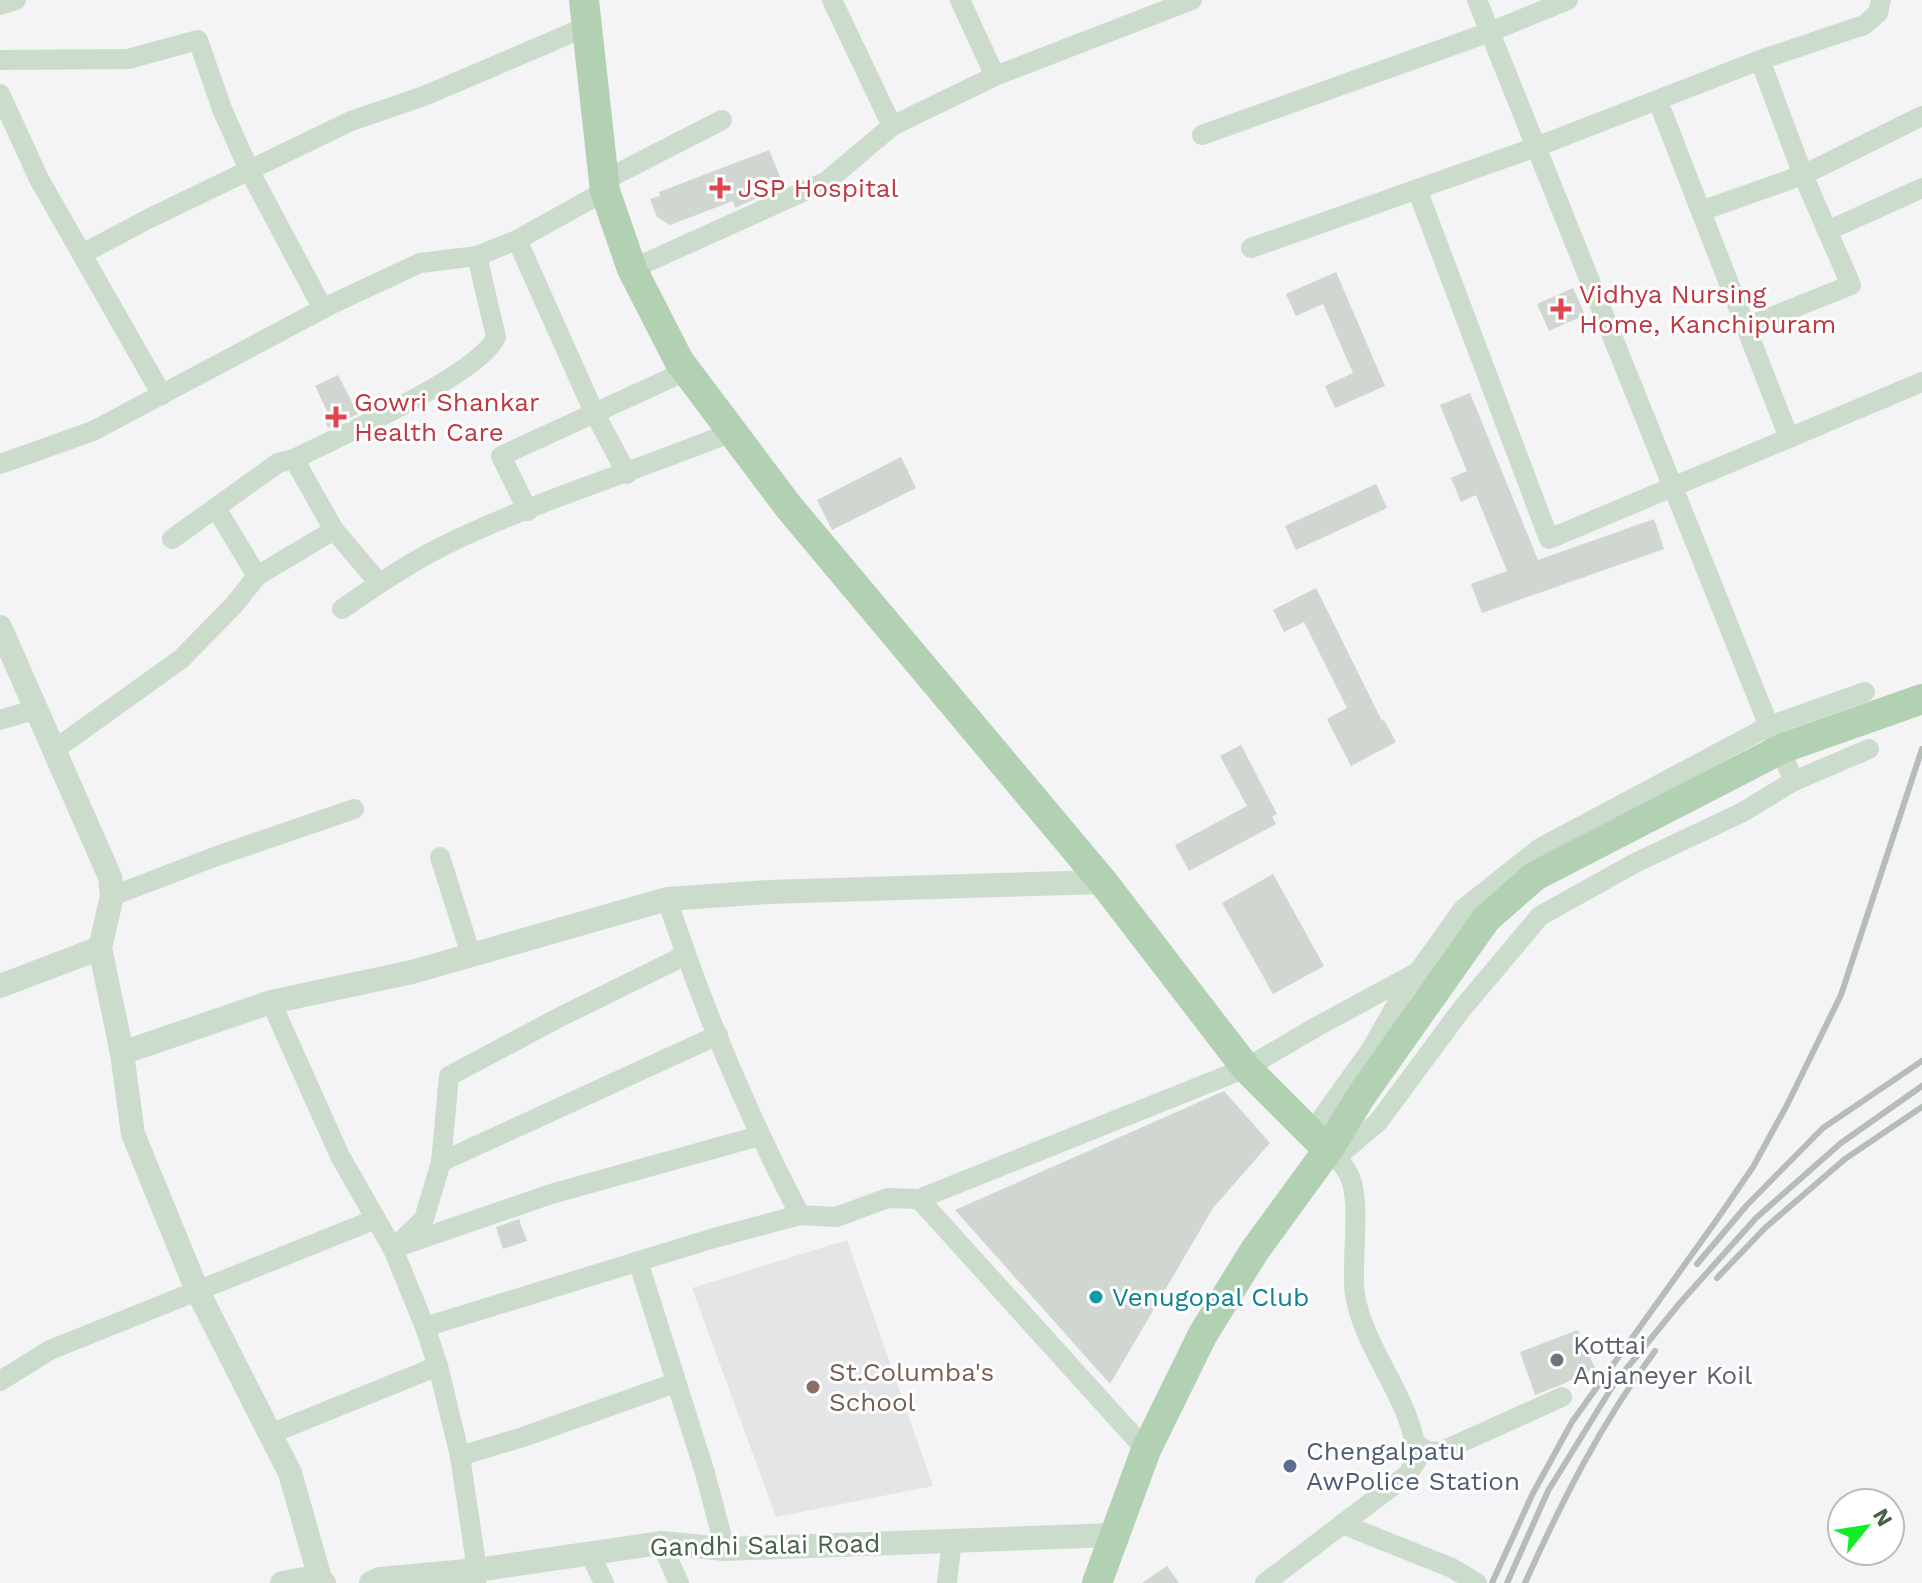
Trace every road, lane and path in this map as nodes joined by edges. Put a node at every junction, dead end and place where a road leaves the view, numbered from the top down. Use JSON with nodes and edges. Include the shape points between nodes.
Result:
{"nodes":[{"id":1,"x":16,"y":0,"type":"edge"},
{"id":2,"x":832,"y":0,"type":"edge"},
{"id":3,"x":960,"y":0,"type":"edge"},
{"id":4,"x":1192,"y":0,"type":"edge"},
{"id":5,"x":1477,"y":0,"type":"edge"},
{"id":6,"x":1568,"y":0,"type":"edge"},
{"id":7,"x":1881,"y":0,"type":"edge"},
{"id":8,"x":0,"y":5,"type":"edge"},
{"id":9,"x":586,"y":13,"type":"edge"},
{"id":10,"x":1490,"y":32,"type":"junction"},
{"id":11,"x":0,"y":60,"type":"edge"},
{"id":12,"x":1760,"y":60,"type":"junction"},
{"id":13,"x":995,"y":76,"type":"junction"},
{"id":14,"x":0,"y":94,"type":"edge"},
{"id":15,"x":1658,"y":101,"type":"junction"},
{"id":16,"x":1922,"y":116,"type":"edge"},
{"id":17,"x":722,"y":120,"type":"dead end"},
{"id":18,"x":892,"y":126,"type":"junction"},
{"id":19,"x":1202,"y":135,"type":"dead end"},
{"id":20,"x":1536,"y":147,"type":"junction"},
{"id":21,"x":249,"y":170,"type":"junction"},
{"id":22,"x":1803,"y":175,"type":"junction"},
{"id":23,"x":604,"y":186,"type":"junction"},
{"id":24,"x":1922,"y":188,"type":"edge"},
{"id":25,"x":1417,"y":189,"type":"junction"},
{"id":26,"x":1701,"y":211,"type":"junction"},
{"id":27,"x":1827,"y":231,"type":"junction"},
{"id":28,"x":517,"y":240,"type":"junction"},
{"id":29,"x":1251,"y":248,"type":"dead end"},
{"id":30,"x":82,"y":254,"type":"junction"},
{"id":31,"x":477,"y":256,"type":"junction"},
{"id":32,"x":632,"y":269,"type":"junction"},
{"id":33,"x":323,"y":309,"type":"junction"},
{"id":34,"x":1746,"y":327,"type":"junction"},
{"id":35,"x":686,"y":371,"type":"junction"},
{"id":36,"x":1922,"y":382,"type":"edge"},
{"id":37,"x":162,"y":395,"type":"junction"},
{"id":38,"x":594,"y":412,"type":"junction"},
{"id":39,"x":732,"y":432,"type":"junction"},
{"id":40,"x":1789,"y":438,"type":"junction"},
{"id":41,"x":294,"y":459,"type":"junction"},
{"id":42,"x":0,"y":464,"type":"edge"},
{"id":43,"x":627,"y":474,"type":"junction"},
{"id":44,"x":1675,"y":488,"type":"junction"},
{"id":45,"x":216,"y":508,"type":"junction"},
{"id":46,"x":528,"y":511,"type":"junction"},
{"id":47,"x":334,"y":530,"type":"junction"},
{"id":48,"x":172,"y":539,"type":"dead end"},
{"id":49,"x":257,"y":576,"type":"junction"},
{"id":50,"x":379,"y":583,"type":"junction"},
{"id":51,"x":342,"y":609,"type":"dead end"},
{"id":52,"x":0,"y":627,"type":"edge"},
{"id":53,"x":1865,"y":692,"type":"dead end"},
{"id":54,"x":1922,"y":699,"type":"edge"},
{"id":55,"x":37,"y":709,"type":"junction"},
{"id":56,"x":0,"y":720,"type":"edge"},
{"id":57,"x":1769,"y":726,"type":"junction"},
{"id":58,"x":1869,"y":749,"type":"dead end"},
{"id":59,"x":54,"y":750,"type":"junction"},
{"id":60,"x":1794,"y":781,"type":"junction"},
{"id":61,"x":354,"y":809,"type":"dead end"},
{"id":62,"x":440,"y":857,"type":"dead end"},
{"id":63,"x":1103,"y":882,"type":"junction"},
{"id":64,"x":112,"y":896,"type":"junction"},
{"id":65,"x":667,"y":899,"type":"junction"},
{"id":66,"x":100,"y":948,"type":"junction"},
{"id":67,"x":471,"y":955,"type":"junction"},
{"id":68,"x":686,"y":955,"type":"junction"},
{"id":69,"x":1418,"y":972,"type":"junction"},
{"id":70,"x":0,"y":986,"type":"edge"},
{"id":71,"x":271,"y":1002,"type":"junction"},
{"id":72,"x":718,"y":1035,"type":"junction"},
{"id":73,"x":122,"y":1053,"type":"junction"},
{"id":74,"x":1246,"y":1068,"type":"junction"},
{"id":75,"x":759,"y":1136,"type":"junction"},
{"id":76,"x":1325,"y":1147,"type":"junction"},
{"id":77,"x":441,"y":1162,"type":"junction"},
{"id":78,"x":919,"y":1199,"type":"junction"},
{"id":79,"x":800,"y":1215,"type":"junction"},
{"id":80,"x":376,"y":1219,"type":"junction"},
{"id":81,"x":393,"y":1249,"type":"junction"},
{"id":82,"x":638,"y":1261,"type":"junction"},
{"id":83,"x":197,"y":1290,"type":"junction"},
{"id":84,"x":425,"y":1327,"type":"junction"},
{"id":85,"x":438,"y":1366,"type":"junction"},
{"id":86,"x":0,"y":1381,"type":"edge"},
{"id":87,"x":675,"y":1383,"type":"junction"},
{"id":88,"x":1562,"y":1397,"type":"dead end"},
{"id":89,"x":270,"y":1434,"type":"junction"},
{"id":90,"x":1416,"y":1444,"type":"junction"},
{"id":91,"x":1146,"y":1450,"type":"junction"},
{"id":92,"x":460,"y":1456,"type":"junction"},
{"id":93,"x":1342,"y":1524,"type":"junction"},
{"id":94,"x":1114,"y":1535,"type":"junction"},
{"id":95,"x":952,"y":1540,"type":"junction"},
{"id":96,"x":661,"y":1543,"type":"junction"},
{"id":97,"x":725,"y":1549,"type":"junction"},
{"id":98,"x":590,"y":1554,"type":"junction"},
{"id":99,"x":477,"y":1577,"type":"edge"},
{"id":100,"x":316,"y":1582,"type":"edge"},
{"id":101,"x":377,"y":1582,"type":"edge"},
{"id":102,"x":282,"y":1583,"type":"edge"},
{"id":103,"x":604,"y":1583,"type":"edge"},
{"id":104,"x":679,"y":1583,"type":"edge"},
{"id":105,"x":947,"y":1583,"type":"edge"},
{"id":106,"x":1097,"y":1583,"type":"edge"},
{"id":107,"x":1265,"y":1583,"type":"edge"},
{"id":108,"x":1477,"y":1583,"type":"edge"}],
"edges":[{"from":1,"to":8,"type":"street"},
{"from":2,"to":18,"type":"street"},
{"from":3,"to":13,"type":"street"},
{"from":4,"to":13,"type":"street"},
{"from":5,"to":10,"type":"street"},
{"from":6,"to":10,"type":"street"},
{"from":7,"to":12,"type":"street","via":[[1878,13],[1864,25]]},
{"from":9,"to":21,"type":"street","via":[[424,96],[351,121]]},
{"from":9,"to":23,"type":"main road"},
{"from":10,"to":19,"type":"street"},
{"from":10,"to":20,"type":"street"},
{"from":11,"to":21,"type":"street","via":[[128,59],[198,40]]},
{"from":12,"to":15,"type":"street"},
{"from":12,"to":22,"type":"street"},
{"from":13,"to":18,"type":"street"},
{"from":14,"to":30,"type":"street","via":[[39,179]]},
{"from":15,"to":20,"type":"street"},
{"from":15,"to":26,"type":"street"},
{"from":16,"to":22,"type":"street"},
{"from":17,"to":23,"type":"street"},
{"from":18,"to":32,"type":"street","via":[[827,181]]},
{"from":20,"to":25,"type":"street"},
{"from":20,"to":44,"type":"street"},
{"from":21,"to":30,"type":"street"},
{"from":21,"to":33,"type":"street"},
{"from":22,"to":26,"type":"street"},
{"from":22,"to":27,"type":"street"},
{"from":23,"to":28,"type":"street"},
{"from":23,"to":32,"type":"main road"},
{"from":24,"to":27,"type":"street"},
{"from":25,"to":29,"type":"street"},
{"from":25,"to":44,"type":"street","via":[[1549,539]]},
{"from":26,"to":34,"type":"street"},
{"from":27,"to":34,"type":"street","via":[[1851,285]]},
{"from":28,"to":31,"type":"street"},
{"from":28,"to":38,"type":"street"},
{"from":30,"to":37,"type":"street"},
{"from":31,"to":33,"type":"street","via":[[420,263]]},
{"from":31,"to":41,"type":"street","via":[[496,337],[491,348],[405,404]]},
{"from":32,"to":35,"type":"main road"},
{"from":33,"to":37,"type":"street"},
{"from":34,"to":40,"type":"street"},
{"from":35,"to":38,"type":"street"},
{"from":35,"to":39,"type":"main road"},
{"from":36,"to":40,"type":"street"},
{"from":37,"to":42,"type":"street","via":[[93,431]]},
{"from":38,"to":43,"type":"street"},
{"from":38,"to":46,"type":"street","via":[[501,456]]},
{"from":39,"to":43,"type":"street"},
{"from":39,"to":63,"type":"main road"},
{"from":40,"to":44,"type":"street"},
{"from":41,"to":45,"type":"street","via":[[278,463]]},
{"from":41,"to":47,"type":"street"},
{"from":43,"to":46,"type":"street"},
{"from":44,"to":57,"type":"street"},
{"from":45,"to":48,"type":"street"},
{"from":45,"to":49,"type":"street"},
{"from":46,"to":50,"type":"street","via":[[441,548]]},
{"from":47,"to":49,"type":"street"},
{"from":47,"to":50,"type":"street"},
{"from":49,"to":59,"type":"street","via":[[181,659]]},
{"from":50,"to":51,"type":"street"},
{"from":52,"to":55,"type":"street"},
{"from":53,"to":57,"type":"street"},
{"from":54,"to":76,"type":"main road","bridge":true,"via":[[1783,748],[1535,876],[1486,919]]},
{"from":55,"to":56,"type":"street"},
{"from":55,"to":59,"type":"street"},
{"from":57,"to":60,"type":"street"},
{"from":57,"to":69,"type":"street","via":[[1540,848],[1463,909]]},
{"from":58,"to":60,"type":"street"},
{"from":59,"to":64,"type":"street","via":[[110,877]]},
{"from":60,"to":76,"type":"street","via":[[1540,916],[1378,1122]]},
{"from":61,"to":64,"type":"street"},
{"from":62,"to":67,"type":"street"},
{"from":63,"to":65,"type":"street"},
{"from":63,"to":74,"type":"main road"},
{"from":64,"to":66,"type":"street"},
{"from":65,"to":67,"type":"street"},
{"from":65,"to":68,"type":"street"},
{"from":66,"to":70,"type":"street"},
{"from":66,"to":73,"type":"street"},
{"from":67,"to":71,"type":"street"},
{"from":68,"to":72,"type":"street"},
{"from":68,"to":77,"type":"street","via":[[449,1076]]},
{"from":69,"to":74,"type":"street"},
{"from":69,"to":76,"type":"street","via":[[1372,1048]]},
{"from":71,"to":73,"type":"street"},
{"from":71,"to":80,"type":"street","via":[[340,1156]]},
{"from":72,"to":75,"type":"street"},
{"from":72,"to":77,"type":"street"},
{"from":73,"to":83,"type":"street","via":[[133,1134]]},
{"from":74,"to":76,"type":"main road"},
{"from":74,"to":78,"type":"street"},
{"from":75,"to":79,"type":"street"},
{"from":75,"to":81,"type":"street","via":[[551,1194]]},
{"from":76,"to":90,"type":"street","via":[[1348,1172],[1354,1189],[1355,1295]]},
{"from":76,"to":91,"type":"main road","via":[[1203,1334]]},
{"from":77,"to":81,"type":"street","via":[[424,1219]]},
{"from":78,"to":79,"type":"street","via":[[888,1198],[836,1217]]},
{"from":78,"to":91,"type":"street"},
{"from":79,"to":82,"type":"street"},
{"from":80,"to":81,"type":"street"},
{"from":80,"to":83,"type":"street"},
{"from":81,"to":84,"type":"street"},
{"from":82,"to":84,"type":"street"},
{"from":82,"to":87,"type":"street"},
{"from":83,"to":86,"type":"street","via":[[50,1350]]},
{"from":83,"to":89,"type":"street"},
{"from":84,"to":85,"type":"street"},
{"from":85,"to":89,"type":"street"},
{"from":85,"to":92,"type":"street"},
{"from":87,"to":92,"type":"street"},
{"from":87,"to":97,"type":"street"},
{"from":88,"to":90,"type":"street","via":[[1442,1451],[1429,1452]]},
{"from":89,"to":100,"type":"street","via":[[290,1473]]},
{"from":90,"to":93,"type":"street","via":[[1417,1460],[1407,1475]]},
{"from":91,"to":94,"type":"main road"},
{"from":92,"to":99,"type":"street"},
{"from":93,"to":107,"type":"street"},
{"from":93,"to":108,"type":"street"},
{"from":94,"to":95,"type":"street","name":"Gandhi Salai Road"},
{"from":94,"to":106,"type":"main road"},
{"from":95,"to":97,"type":"street","name":"Gandhi Salai Road"},
{"from":95,"to":105,"type":"street"},
{"from":96,"to":97,"type":"street","name":"Gandhi Salai Road"},
{"from":96,"to":98,"type":"street","name":"Gandhi Salai Road"},
{"from":96,"to":104,"type":"street"},
{"from":98,"to":99,"type":"street","name":"Gandhi Salai Road"},
{"from":98,"to":103,"type":"street"},
{"from":99,"to":101,"type":"street","name":"Gandhi Salai Road"},
{"from":100,"to":102,"type":"street"}]}
